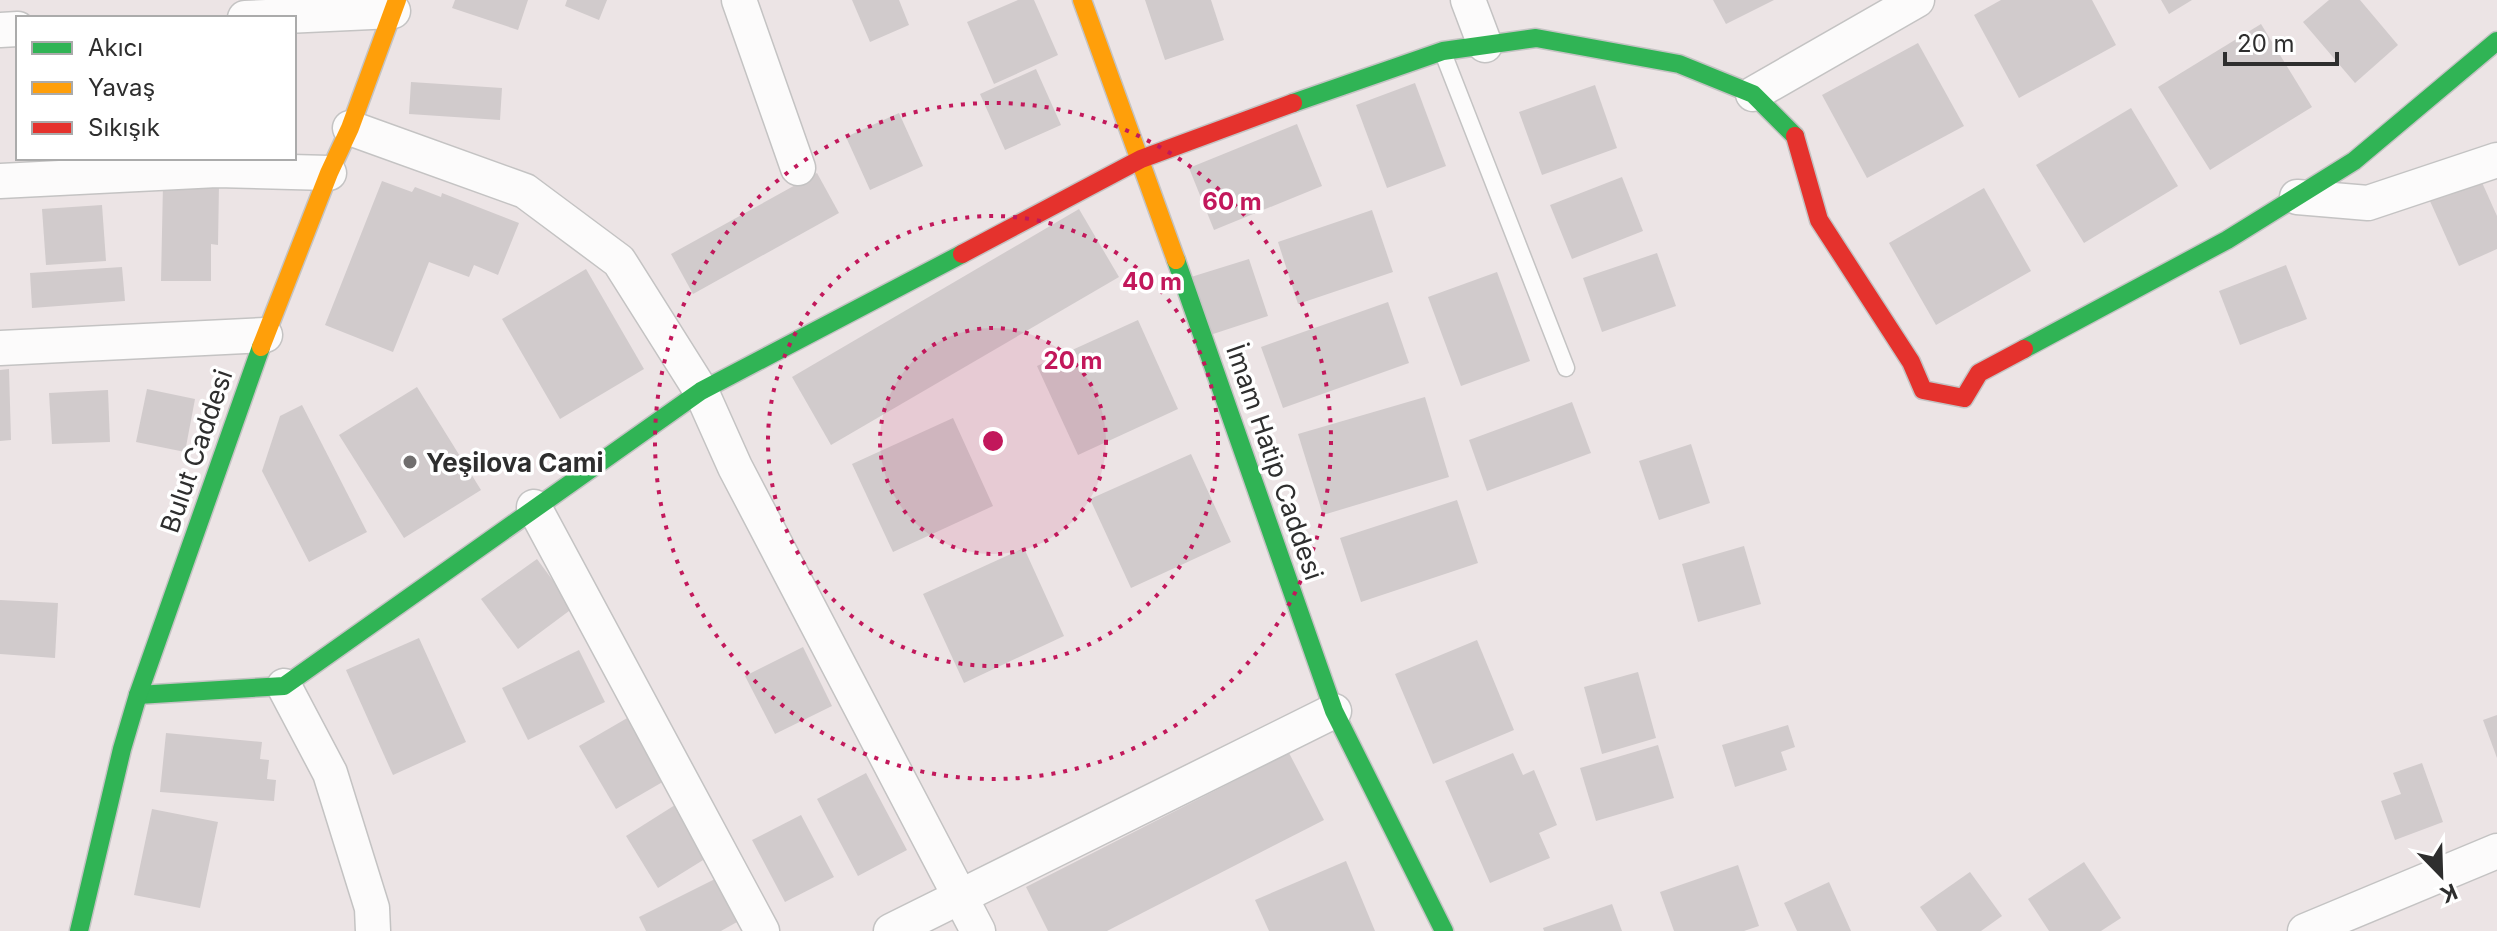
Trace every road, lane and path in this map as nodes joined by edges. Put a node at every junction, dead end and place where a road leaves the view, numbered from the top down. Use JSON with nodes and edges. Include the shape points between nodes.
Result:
{"nodes":[{"id":1,"x":739,"y":0,"type":"edge"},
{"id":2,"x":1082,"y":0,"type":"edge"},
{"id":3,"x":1468,"y":0,"type":"edge"},
{"id":4,"x":1917,"y":0,"type":"edge"},
{"id":5,"x":395,"y":5,"type":"edge"},
{"id":6,"x":268,"y":16,"type":"edge"},
{"id":7,"x":2497,"y":41,"type":"edge"},
{"id":8,"x":1485,"y":45,"type":"junction"},
{"id":9,"x":1443,"y":51,"type":"junction"},
{"id":10,"x":1753,"y":94,"type":"junction"},
{"id":11,"x":350,"y":128,"type":"junction"},
{"id":12,"x":1141,"y":159,"type":"junction"},
{"id":13,"x":2497,"y":160,"type":"edge"},
{"id":14,"x":798,"y":168,"type":"dead end"},
{"id":15,"x":329,"y":173,"type":"junction"},
{"id":16,"x":0,"y":181,"type":"edge"},
{"id":17,"x":2297,"y":197,"type":"junction"},
{"id":18,"x":265,"y":335,"type":"junction"},
{"id":19,"x":0,"y":348,"type":"edge"},
{"id":20,"x":1566,"y":368,"type":"dead end"},
{"id":21,"x":701,"y":391,"type":"junction"},
{"id":22,"x":534,"y":507,"type":"junction"},
{"id":23,"x":284,"y":686,"type":"junction"},
{"id":24,"x":138,"y":695,"type":"junction"},
{"id":25,"x":1334,"y":711,"type":"junction"},
{"id":26,"x":2497,"y":851,"type":"edge"},
{"id":27,"x":962,"y":896,"type":"junction"},
{"id":28,"x":79,"y":931,"type":"edge"},
{"id":29,"x":373,"y":931,"type":"edge"},
{"id":30,"x":762,"y":931,"type":"edge"},
{"id":31,"x":891,"y":931,"type":"edge"},
{"id":32,"x":978,"y":931,"type":"edge"},
{"id":33,"x":1444,"y":931,"type":"edge"},
{"id":34,"x":2305,"y":931,"type":"edge"}],
"edges":[{"from":1,"to":14,"type":"street"},
{"from":2,"to":12,"type":"street","name":"İmam Hatip Caddesi"},
{"from":3,"to":8,"type":"street"},
{"from":4,"to":10,"type":"street"},
{"from":5,"to":6,"type":"street"},
{"from":5,"to":11,"type":"street","name":"Bulut Caddesi"},
{"from":7,"to":17,"type":"street","via":[[2354,161]]},
{"from":8,"to":9,"type":"street"},
{"from":8,"to":10,"type":"street","via":[[1536,38],[1679,64]]},
{"from":9,"to":12,"type":"street"},
{"from":9,"to":20,"type":"lane"},
{"from":10,"to":17,"type":"street","via":[[1795,136],[1819,220],[1911,362],[1923,390],[1964,398],[1979,373]]},
{"from":11,"to":15,"type":"street","name":"Bulut Caddesi"},
{"from":11,"to":21,"type":"street","via":[[525,191],[619,261]]},
{"from":12,"to":21,"type":"street"},
{"from":12,"to":25,"type":"street","name":"İmam Hatip Caddesi"},
{"from":13,"to":17,"type":"street","via":[[2368,203]]},
{"from":15,"to":16,"type":"street","via":[[217,170]]},
{"from":15,"to":18,"type":"street","name":"Bulut Caddesi"},
{"from":18,"to":19,"type":"street"},
{"from":18,"to":24,"type":"street","name":"Bulut Caddesi"},
{"from":21,"to":22,"type":"street"},
{"from":21,"to":27,"type":"street","via":[[735,467]]},
{"from":22,"to":23,"type":"street"},
{"from":22,"to":30,"type":"street"},
{"from":23,"to":24,"type":"street"},
{"from":23,"to":29,"type":"street","via":[[330,773],[372,908]]},
{"from":24,"to":28,"type":"street","name":"Bulut Caddesi"},
{"from":25,"to":27,"type":"street"},
{"from":25,"to":33,"type":"street","name":"İmam Hatip Caddesi"},
{"from":26,"to":34,"type":"street"},
{"from":27,"to":31,"type":"street"},
{"from":27,"to":32,"type":"street"}]}
